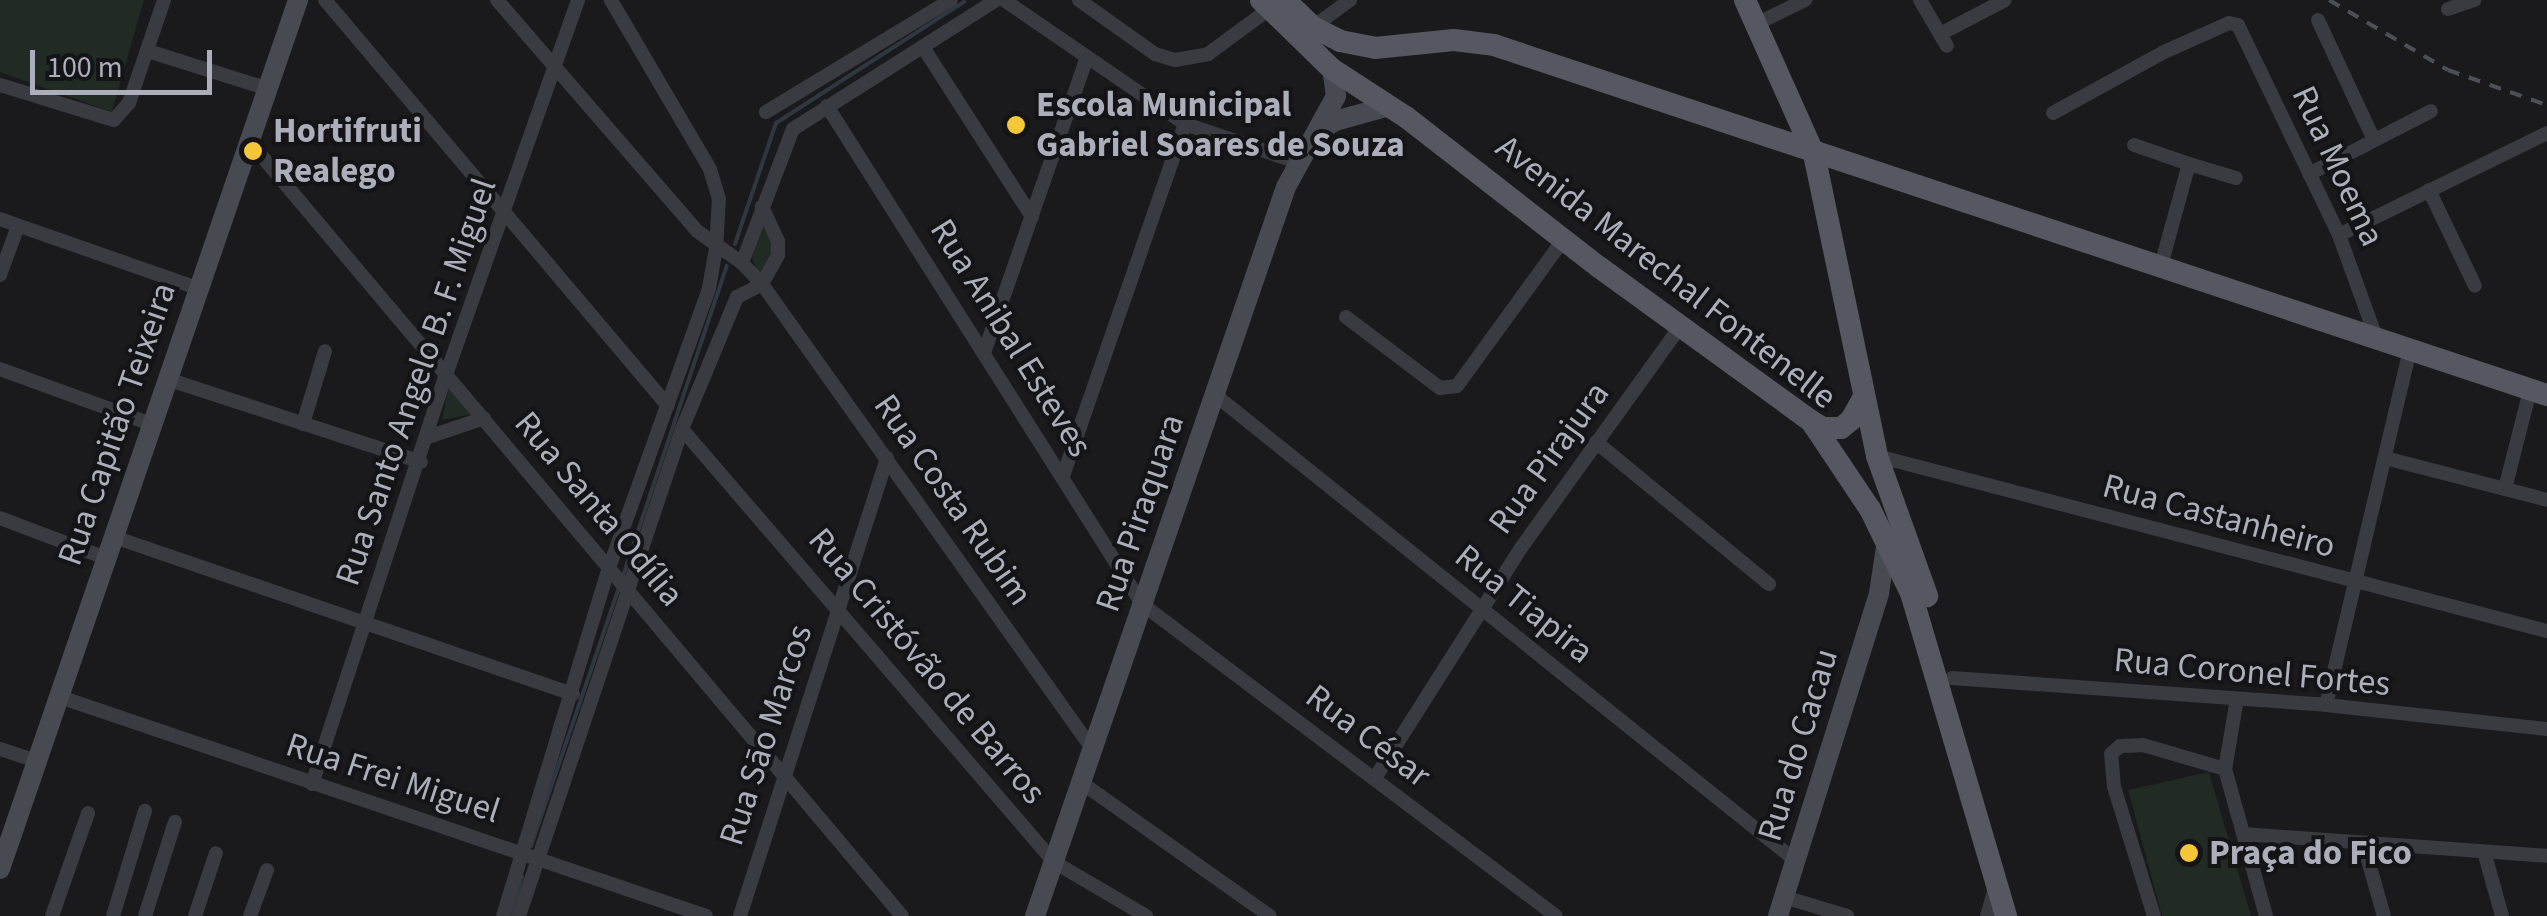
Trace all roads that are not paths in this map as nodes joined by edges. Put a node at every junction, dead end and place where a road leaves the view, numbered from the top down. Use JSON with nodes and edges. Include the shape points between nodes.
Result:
{"nodes":[{"id":1,"x":164,"y":0,"type":"edge"},
{"id":2,"x":298,"y":0,"type":"edge"},
{"id":3,"x":325,"y":0,"type":"edge"},
{"id":4,"x":497,"y":0,"type":"edge"},
{"id":5,"x":578,"y":0,"type":"edge"},
{"id":6,"x":611,"y":0,"type":"edge"},
{"id":7,"x":950,"y":0,"type":"edge"},
{"id":8,"x":996,"y":0,"type":"edge"},
{"id":9,"x":1004,"y":0,"type":"edge"},
{"id":10,"x":1079,"y":0,"type":"edge"},
{"id":11,"x":1350,"y":0,"type":"edge"},
{"id":12,"x":1744,"y":0,"type":"edge"},
{"id":13,"x":1804,"y":0,"type":"edge"},
{"id":14,"x":2004,"y":0,"type":"edge"},
{"id":15,"x":2474,"y":0,"type":"edge"},
{"id":16,"x":1926,"y":2,"type":"edge"},
{"id":17,"x":1271,"y":3,"type":"edge"},
{"id":18,"x":2448,"y":8,"type":"dead end"},
{"id":19,"x":2318,"y":20,"type":"dead end"},
{"id":20,"x":1756,"y":24,"type":"junction"},
{"id":21,"x":1314,"y":36,"type":"junction"},
{"id":22,"x":923,"y":48,"type":"junction"},
{"id":23,"x":148,"y":51,"type":"junction"},
{"id":24,"x":1086,"y":60,"type":"junction"},
{"id":25,"x":552,"y":66,"type":"junction"},
{"id":26,"x":1328,"y":66,"type":"junction"},
{"id":27,"x":0,"y":85,"type":"edge"},
{"id":28,"x":266,"y":88,"type":"junction"},
{"id":29,"x":828,"y":106,"type":"junction"},
{"id":30,"x":1389,"y":106,"type":"junction"},
{"id":31,"x":2431,"y":111,"type":"dead end"},
{"id":32,"x":766,"y":112,"type":"dead end"},
{"id":33,"x":2053,"y":112,"type":"dead end"},
{"id":34,"x":1799,"y":114,"type":"junction"},
{"id":35,"x":1185,"y":124,"type":"junction"},
{"id":36,"x":2547,"y":132,"type":"edge"},
{"id":37,"x":1316,"y":134,"type":"junction"},
{"id":38,"x":2374,"y":140,"type":"junction"},
{"id":39,"x":1774,"y":141,"type":"junction"},
{"id":40,"x":249,"y":142,"type":"junction"},
{"id":41,"x":2134,"y":146,"type":"dead end"},
{"id":42,"x":1814,"y":154,"type":"junction"},
{"id":43,"x":1297,"y":162,"type":"junction"},
{"id":44,"x":2189,"y":164,"type":"junction"},
{"id":45,"x":2309,"y":174,"type":"junction"},
{"id":46,"x":2236,"y":178,"type":"dead end"},
{"id":47,"x":2429,"y":190,"type":"junction"},
{"id":48,"x":762,"y":207,"type":"junction"},
{"id":49,"x":506,"y":210,"type":"junction"},
{"id":50,"x":1032,"y":217,"type":"junction"},
{"id":51,"x":0,"y":219,"type":"edge"},
{"id":52,"x":18,"y":226,"type":"junction"},
{"id":53,"x":2339,"y":235,"type":"junction"},
{"id":54,"x":1563,"y":240,"type":"junction"},
{"id":55,"x":730,"y":256,"type":"junction"},
{"id":56,"x":2160,"y":269,"type":"junction"},
{"id":57,"x":0,"y":275,"type":"edge"},
{"id":58,"x":762,"y":284,"type":"junction"},
{"id":59,"x":2475,"y":286,"type":"dead end"},
{"id":60,"x":197,"y":288,"type":"junction"},
{"id":61,"x":723,"y":293,"type":"junction"},
{"id":62,"x":1346,"y":317,"type":"dead end"},
{"id":63,"x":1680,"y":326,"type":"junction"},
{"id":64,"x":2378,"y":340,"type":"junction"},
{"id":65,"x":325,"y":350,"type":"dead end"},
{"id":66,"x":986,"y":350,"type":"junction"},
{"id":67,"x":2410,"y":351,"type":"junction"},
{"id":68,"x":0,"y":369,"type":"edge"},
{"id":69,"x":447,"y":372,"type":"junction"},
{"id":70,"x":167,"y":379,"type":"junction"},
{"id":71,"x":2538,"y":393,"type":"edge"},
{"id":72,"x":1214,"y":394,"type":"junction"},
{"id":73,"x":1863,"y":398,"type":"junction"},
{"id":74,"x":668,"y":406,"type":"junction"},
{"id":75,"x":484,"y":418,"type":"junction"},
{"id":76,"x":1811,"y":420,"type":"junction"},
{"id":77,"x":151,"y":424,"type":"junction"},
{"id":78,"x":303,"y":424,"type":"junction"},
{"id":79,"x":682,"y":429,"type":"junction"},
{"id":80,"x":428,"y":437,"type":"junction"},
{"id":81,"x":1596,"y":442,"type":"junction"},
{"id":82,"x":1876,"y":456,"type":"junction"},
{"id":83,"x":887,"y":458,"type":"junction"},
{"id":84,"x":2385,"y":458,"type":"junction"},
{"id":85,"x":420,"y":462,"type":"junction"},
{"id":86,"x":1845,"y":467,"type":"junction"},
{"id":87,"x":1063,"y":476,"type":"junction"},
{"id":88,"x":2505,"y":489,"type":"junction"},
{"id":89,"x":2547,"y":500,"type":"edge"},
{"id":90,"x":0,"y":518,"type":"edge"},
{"id":91,"x":114,"y":537,"type":"junction"},
{"id":92,"x":1888,"y":541,"type":"junction"},
{"id":93,"x":106,"y":558,"type":"junction"},
{"id":94,"x":619,"y":581,"type":"junction"},
{"id":95,"x":1769,"y":584,"type":"dead end"},
{"id":96,"x":2356,"y":584,"type":"junction"},
{"id":97,"x":1879,"y":593,"type":"junction"},
{"id":98,"x":1911,"y":593,"type":"junction"},
{"id":99,"x":1142,"y":604,"type":"junction"},
{"id":100,"x":838,"y":606,"type":"junction"},
{"id":101,"x":1482,"y":607,"type":"junction"},
{"id":102,"x":367,"y":621,"type":"junction"},
{"id":103,"x":2547,"y":631,"type":"edge"},
{"id":104,"x":1952,"y":678,"type":"junction"},
{"id":105,"x":573,"y":694,"type":"junction"},
{"id":106,"x":60,"y":697,"type":"junction"},
{"id":107,"x":2237,"y":699,"type":"junction"},
{"id":108,"x":2326,"y":705,"type":"junction"},
{"id":109,"x":2547,"y":729,"type":"edge"},
{"id":110,"x":0,"y":749,"type":"edge"},
{"id":111,"x":1093,"y":750,"type":"junction"},
{"id":112,"x":37,"y":761,"type":"junction"},
{"id":113,"x":2226,"y":769,"type":"junction"},
{"id":114,"x":783,"y":778,"type":"junction"},
{"id":115,"x":1374,"y":778,"type":"junction"},
{"id":116,"x":1082,"y":783,"type":"junction"},
{"id":117,"x":312,"y":784,"type":"junction"},
{"id":118,"x":146,"y":810,"type":"dead end"},
{"id":119,"x":88,"y":813,"type":"dead end"},
{"id":120,"x":175,"y":822,"type":"dead end"},
{"id":121,"x":2243,"y":834,"type":"junction"},
{"id":122,"x":2364,"y":846,"type":"junction"},
{"id":123,"x":216,"y":853,"type":"dead end"},
{"id":124,"x":530,"y":854,"type":"junction"},
{"id":125,"x":2485,"y":855,"type":"junction"},
{"id":126,"x":2547,"y":856,"type":"edge"},
{"id":127,"x":1796,"y":861,"type":"junction"},
{"id":128,"x":1054,"y":862,"type":"junction"},
{"id":129,"x":0,"y":869,"type":"edge"},
{"id":130,"x":267,"y":870,"type":"dead end"},
{"id":131,"x":1996,"y":882,"type":"junction"},
{"id":132,"x":1781,"y":906,"type":"edge"},
{"id":133,"x":52,"y":916,"type":"edge"},
{"id":134,"x":113,"y":916,"type":"edge"},
{"id":135,"x":144,"y":916,"type":"edge"},
{"id":136,"x":194,"y":916,"type":"edge"},
{"id":137,"x":250,"y":916,"type":"edge"},
{"id":138,"x":503,"y":916,"type":"edge"},
{"id":139,"x":520,"y":916,"type":"edge"},
{"id":140,"x":706,"y":916,"type":"edge"},
{"id":141,"x":740,"y":916,"type":"edge"},
{"id":142,"x":902,"y":916,"type":"edge"},
{"id":143,"x":1035,"y":916,"type":"edge"},
{"id":144,"x":1146,"y":916,"type":"edge"},
{"id":145,"x":1270,"y":916,"type":"edge"},
{"id":146,"x":1556,"y":916,"type":"edge"},
{"id":147,"x":1848,"y":916,"type":"edge"},
{"id":148,"x":1987,"y":916,"type":"edge"},
{"id":149,"x":2006,"y":916,"type":"edge"},
{"id":150,"x":2020,"y":916,"type":"edge"},
{"id":151,"x":2154,"y":916,"type":"edge"},
{"id":152,"x":2266,"y":916,"type":"edge"},
{"id":153,"x":2384,"y":916,"type":"edge"},
{"id":154,"x":2502,"y":916,"type":"edge"}],
"edges":[{"from":1,"to":23,"type":"street"},
{"from":2,"to":28,"type":"street","name":"Rua Capitão Teixeira"},
{"from":3,"to":49,"type":"street"},
{"from":4,"to":25,"type":"street","name":"Rua Costa Rubim"},
{"from":5,"to":25,"type":"street","name":"Rua Santo Angelo B. F. Miguel"},
{"from":6,"to":55,"type":"street","via":[[710,169]]},
{"from":7,"to":32,"type":"street"},
{"from":8,"to":22,"type":"street"},
{"from":9,"to":24,"type":"street"},
{"from":10,"to":17,"type":"street","via":[[1155,54],[1175,60],[1208,54]]},
{"from":11,"to":21,"type":"street"},
{"from":12,"to":20,"type":"main road","name":"Avenida Marechal Fontenelle"},
{"from":13,"to":20,"type":"street"},
{"from":14,"to":16,"type":"street","via":[[1943,40]]},
{"from":15,"to":18,"type":"street"},
{"from":17,"to":21,"type":"main road","name":"Avenida Marechal Fontenelle"},
{"from":19,"to":38,"type":"street"},
{"from":20,"to":34,"type":"main road","name":"Avenida Marechal Fontenelle"},
{"from":21,"to":26,"type":"main road","name":"Avenida Marechal Fontenelle"},
{"from":21,"to":39,"type":"main road","via":[[1375,48],[1454,40],[1494,45]]},
{"from":22,"to":29,"type":"street"},
{"from":22,"to":50,"type":"street"},
{"from":23,"to":27,"type":"street","via":[[129,103],[114,120]]},
{"from":23,"to":28,"type":"street"},
{"from":24,"to":35,"type":"street"},
{"from":24,"to":50,"type":"street"},
{"from":25,"to":49,"type":"street","name":"Rua Santo Angelo B. F. Miguel"},
{"from":25,"to":55,"type":"street","name":"Rua Costa Rubim"},
{"from":26,"to":30,"type":"main road","name":"Avenida Marechal Fontenelle"},
{"from":26,"to":37,"type":"street","name":"Rua Piraquara","via":[[1336,96]]},
{"from":28,"to":40,"type":"street","name":"Rua Capitão Teixeira"},
{"from":29,"to":48,"type":"street","via":[[793,129]]},
{"from":29,"to":66,"type":"street","name":"Rua Anibal Esteves"},
{"from":30,"to":37,"type":"street","via":[[1335,121]]},
{"from":30,"to":54,"type":"main road","name":"Avenida Marechal Fontenelle"},
{"from":31,"to":38,"type":"street"},
{"from":33,"to":45,"type":"street","name":"Rua Moema","via":[[2234,23]]},
{"from":34,"to":39,"type":"main road","via":[[1792,132]]},
{"from":34,"to":42,"type":"main road","name":"Avenida Marechal Fontenelle"},
{"from":35,"to":43,"type":"street"},
{"from":35,"to":87,"type":"street"},
{"from":36,"to":47,"type":"street"},
{"from":37,"to":43,"type":"street","name":"Rua Piraquara"},
{"from":38,"to":45,"type":"street"},
{"from":39,"to":42,"type":"main road"},
{"from":40,"to":60,"type":"street","name":"Rua Capitão Teixeira"},
{"from":40,"to":69,"type":"street","name":"Rua Santa Odília"},
{"from":41,"to":44,"type":"street"},
{"from":42,"to":56,"type":"main road"},
{"from":42,"to":73,"type":"main road","name":"Avenida Marechal Fontenelle"},
{"from":43,"to":72,"type":"street","name":"Rua Piraquara"},
{"from":44,"to":46,"type":"street"},
{"from":44,"to":56,"type":"street"},
{"from":45,"to":53,"type":"street","name":"Rua Moema"},
{"from":47,"to":53,"type":"street"},
{"from":47,"to":59,"type":"street"},
{"from":48,"to":55,"type":"street"},
{"from":48,"to":58,"type":"street","via":[[778,241]]},
{"from":49,"to":69,"type":"street","name":"Rua Santo Angelo B. F. Miguel"},
{"from":49,"to":74,"type":"street"},
{"from":50,"to":66,"type":"street"},
{"from":51,"to":52,"type":"street"},
{"from":52,"to":57,"type":"street"},
{"from":52,"to":60,"type":"street"},
{"from":53,"to":64,"type":"street","name":"Rua Moema"},
{"from":54,"to":62,"type":"street","via":[[1457,386],[1440,388]]},
{"from":54,"to":63,"type":"main road","name":"Avenida Marechal Fontenelle"},
{"from":55,"to":58,"type":"street","name":"Rua Costa Rubim"},
{"from":55,"to":61,"type":"street"},
{"from":56,"to":64,"type":"main road"},
{"from":58,"to":61,"type":"street"},
{"from":58,"to":83,"type":"street","name":"Rua Costa Rubim"},
{"from":60,"to":70,"type":"street","name":"Rua Capitão Teixeira"},
{"from":61,"to":74,"type":"street"},
{"from":61,"to":79,"type":"street"},
{"from":63,"to":76,"type":"main road","name":"Avenida Marechal Fontenelle"},
{"from":63,"to":81,"type":"street","name":"Rua Pirajura"},
{"from":64,"to":67,"type":"main road"},
{"from":65,"to":78,"type":"street"},
{"from":66,"to":87,"type":"street","name":"Rua Anibal Esteves"},
{"from":67,"to":71,"type":"main road"},
{"from":67,"to":84,"type":"street"},
{"from":68,"to":77,"type":"street"},
{"from":69,"to":75,"type":"street","name":"Rua Santa Odília"},
{"from":69,"to":80,"type":"street","name":"Rua Santo Angelo B. F. Miguel"},
{"from":70,"to":77,"type":"street","name":"Rua Capitão Teixeira"},
{"from":70,"to":78,"type":"street"},
{"from":71,"to":88,"type":"street"},
{"from":72,"to":99,"type":"street","name":"Rua Piraquara"},
{"from":72,"to":101,"type":"street","name":"Rua Tiapira"},
{"from":73,"to":76,"type":"main road","via":[[1841,428]]},
{"from":73,"to":82,"type":"main road","name":"Avenida Marechal Fontenelle"},
{"from":74,"to":94,"type":"street"},
{"from":75,"to":80,"type":"street"},
{"from":75,"to":94,"type":"street","name":"Rua Santa Odília"},
{"from":76,"to":86,"type":"main road","name":"Avenida Marechal Fontenelle"},
{"from":77,"to":91,"type":"street","name":"Rua Capitão Teixeira"},
{"from":78,"to":85,"type":"street"},
{"from":79,"to":94,"type":"street"},
{"from":79,"to":100,"type":"street","name":"Rua Cristóvão de Barros"},
{"from":80,"to":85,"type":"street","name":"Rua Santo Angelo B. F. Miguel"},
{"from":81,"to":95,"type":"street"},
{"from":81,"to":101,"type":"street","name":"Rua Pirajura"},
{"from":82,"to":86,"type":"main road","via":[[1858,452]]},
{"from":82,"to":96,"type":"street","name":"Rua Castanheiro"},
{"from":82,"to":104,"type":"main road","name":"Avenida Marechal Fontenelle"},
{"from":83,"to":100,"type":"street","name":"Rua Sāo Marcos"},
{"from":83,"to":111,"type":"street","name":"Rua Costa Rubim"},
{"from":84,"to":88,"type":"street"},
{"from":84,"to":96,"type":"street"},
{"from":85,"to":102,"type":"street","name":"Rua Santo Angelo B. F. Miguel"},
{"from":86,"to":92,"type":"main road","name":"Avenida Marechal Fontenelle"},
{"from":87,"to":99,"type":"street","name":"Rua Anibal Esteves"},
{"from":88,"to":89,"type":"street"},
{"from":90,"to":93,"type":"street"},
{"from":91,"to":93,"type":"street","name":"Rua Capitão Teixeira"},
{"from":91,"to":102,"type":"street"},
{"from":92,"to":97,"type":"street","name":"Rua do Cacau"},
{"from":92,"to":98,"type":"main road","name":"Avenida Marechal Fontenelle"},
{"from":93,"to":106,"type":"street","name":"Rua Capitão Teixeira"},
{"from":94,"to":105,"type":"street"},
{"from":94,"to":114,"type":"street","name":"Rua Santa Odília"},
{"from":94,"to":124,"type":"street"},
{"from":96,"to":103,"type":"street","name":"Rua Castanheiro"},
{"from":96,"to":108,"type":"street"},
{"from":97,"to":98,"type":"street"},
{"from":97,"to":127,"type":"street","name":"Rua do Cacau"},
{"from":98,"to":131,"type":"main road","name":"Avenida Marechal Fontenelle"},
{"from":99,"to":111,"type":"street","name":"Rua Piraquara"},
{"from":99,"to":115,"type":"street","name":"Rua César"},
{"from":100,"to":114,"type":"street","name":"Rua Sāo Marcos"},
{"from":100,"to":128,"type":"street","name":"Rua Cristóvão de Barros"},
{"from":101,"to":115,"type":"street","name":"Rua Pirajura"},
{"from":101,"to":127,"type":"street","name":"Rua Tiapira"},
{"from":102,"to":105,"type":"street"},
{"from":102,"to":117,"type":"street","name":"Rua Santo Angelo B. F. Miguel"},
{"from":104,"to":107,"type":"street","name":"Rua Coronel Fortes"},
{"from":104,"to":150,"type":"main road","name":"Avenida Marechal Fontenelle"},
{"from":105,"to":124,"type":"street"},
{"from":106,"to":112,"type":"street","name":"Rua Capitão Teixeira"},
{"from":106,"to":117,"type":"street","name":"Rua Frei Miguel"},
{"from":107,"to":108,"type":"street","name":"Rua Coronel Fortes"},
{"from":107,"to":113,"type":"street"},
{"from":108,"to":109,"type":"street","name":"Rua Coronel Fortes"},
{"from":110,"to":112,"type":"street"},
{"from":111,"to":116,"type":"street","name":"Rua Piraquara"},
{"from":112,"to":129,"type":"street","name":"Rua Capitão Teixeira"},
{"from":113,"to":121,"type":"street"},
{"from":113,"to":151,"type":"street","via":[[2143,745],[2120,746],[2111,754],[2114,787]]},
{"from":114,"to":141,"type":"street","name":"Rua Sāo Marcos"},
{"from":114,"to":142,"type":"street","name":"Rua Santa Odília"},
{"from":115,"to":146,"type":"street","name":"Rua César"},
{"from":116,"to":128,"type":"street","name":"Rua Piraquara"},
{"from":116,"to":145,"type":"street"},
{"from":117,"to":124,"type":"street","name":"Rua Frei Miguel"},
{"from":118,"to":134,"type":"street"},
{"from":119,"to":133,"type":"street"},
{"from":120,"to":135,"type":"street"},
{"from":121,"to":122,"type":"street"},
{"from":121,"to":152,"type":"street"},
{"from":122,"to":125,"type":"street"},
{"from":122,"to":153,"type":"street"},
{"from":123,"to":136,"type":"street"},
{"from":124,"to":138,"type":"street"},
{"from":124,"to":139,"type":"street"},
{"from":124,"to":140,"type":"street","name":"Rua Frei Miguel"},
{"from":125,"to":126,"type":"street"},
{"from":125,"to":154,"type":"street"},
{"from":127,"to":132,"type":"street","name":"Rua do Cacau"},
{"from":128,"to":143,"type":"street","name":"Rua Piraquara"},
{"from":128,"to":144,"type":"street","name":"Rua Cristóvão de Barros"},
{"from":130,"to":137,"type":"street"},
{"from":131,"to":148,"type":"street"},
{"from":131,"to":149,"type":"main road","name":"Avenida Marechal Fontenelle"},
{"from":132,"to":147,"type":"street"}]}
